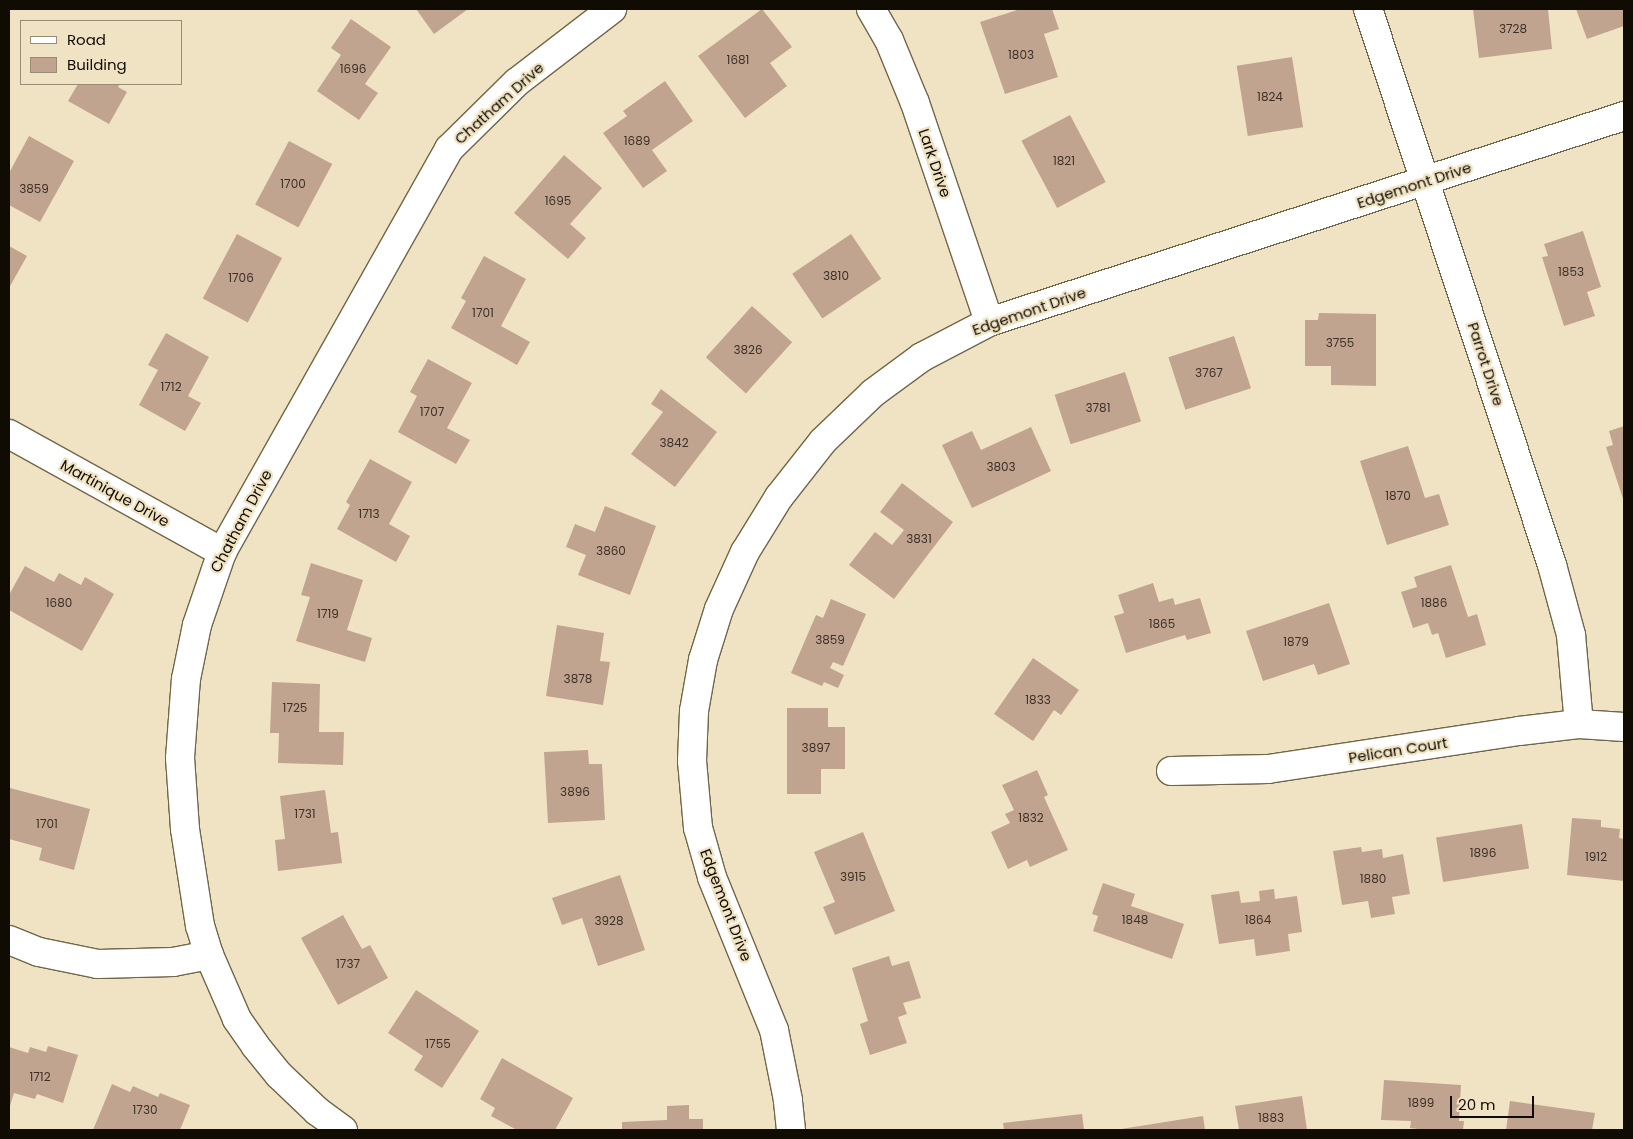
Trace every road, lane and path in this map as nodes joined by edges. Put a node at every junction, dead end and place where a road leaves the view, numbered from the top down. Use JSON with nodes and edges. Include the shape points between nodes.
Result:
{"nodes":[{"id":1,"x":612,"y":9,"type":"edge"},
{"id":2,"x":871,"y":9,"type":"edge"},
{"id":3,"x":1368,"y":9,"type":"edge"},
{"id":4,"x":1624,"y":116,"type":"edge"},
{"id":5,"x":1426,"y":181,"type":"junction"},
{"id":6,"x":989,"y":322,"type":"junction"},
{"id":7,"x":9,"y":434,"type":"edge"},
{"id":8,"x":222,"y":552,"type":"junction"},
{"id":9,"x":1579,"y":724,"type":"junction"},
{"id":10,"x":1624,"y":727,"type":"edge"},
{"id":11,"x":1171,"y":771,"type":"dead end"},
{"id":12,"x":9,"y":940,"type":"edge"},
{"id":13,"x":208,"y":955,"type":"junction"},
{"id":14,"x":343,"y":1130,"type":"edge"},
{"id":15,"x":790,"y":1130,"type":"edge"}],
"edges":[{"from":1,"to":8,"type":"street","name":"Chatham Drive","via":[[517,82],[449,149]]},
{"from":2,"to":6,"type":"street","name":"Lark Drive","via":[[889,40],[915,102]]},
{"from":3,"to":5,"type":"street","name":"Parrot Drive"},
{"from":4,"to":5,"type":"street","name":"Edgemont Drive"},
{"from":5,"to":6,"type":"street","name":"Edgemont Drive"},
{"from":5,"to":9,"type":"street","name":"Parrot Drive","via":[[1554,574],[1571,635]]},
{"from":6,"to":15,"type":"street","name":"Edgemont Drive","via":[[922,357],[874,393],[823,441],[779,497],[745,552],[719,609],[703,660],[694,711],[692,761],[698,828],[712,877],[774,1030],[788,1100]]},
{"from":7,"to":8,"type":"street","name":"Martinique Drive"},
{"from":8,"to":13,"type":"street","name":"Chatham Drive","via":[[197,625],[186,679],[180,758],[186,839]]},
{"from":9,"to":10,"type":"street","name":"Pelican Court"},
{"from":9,"to":11,"type":"street","name":"Pelican Court","via":[[1268,769]]},
{"from":12,"to":13,"type":"street","via":[[39,952],[98,964],[173,962]]},
{"from":13,"to":14,"type":"street","name":"Chatham Drive","via":[[237,1019],[255,1045],[286,1081]]}]}
